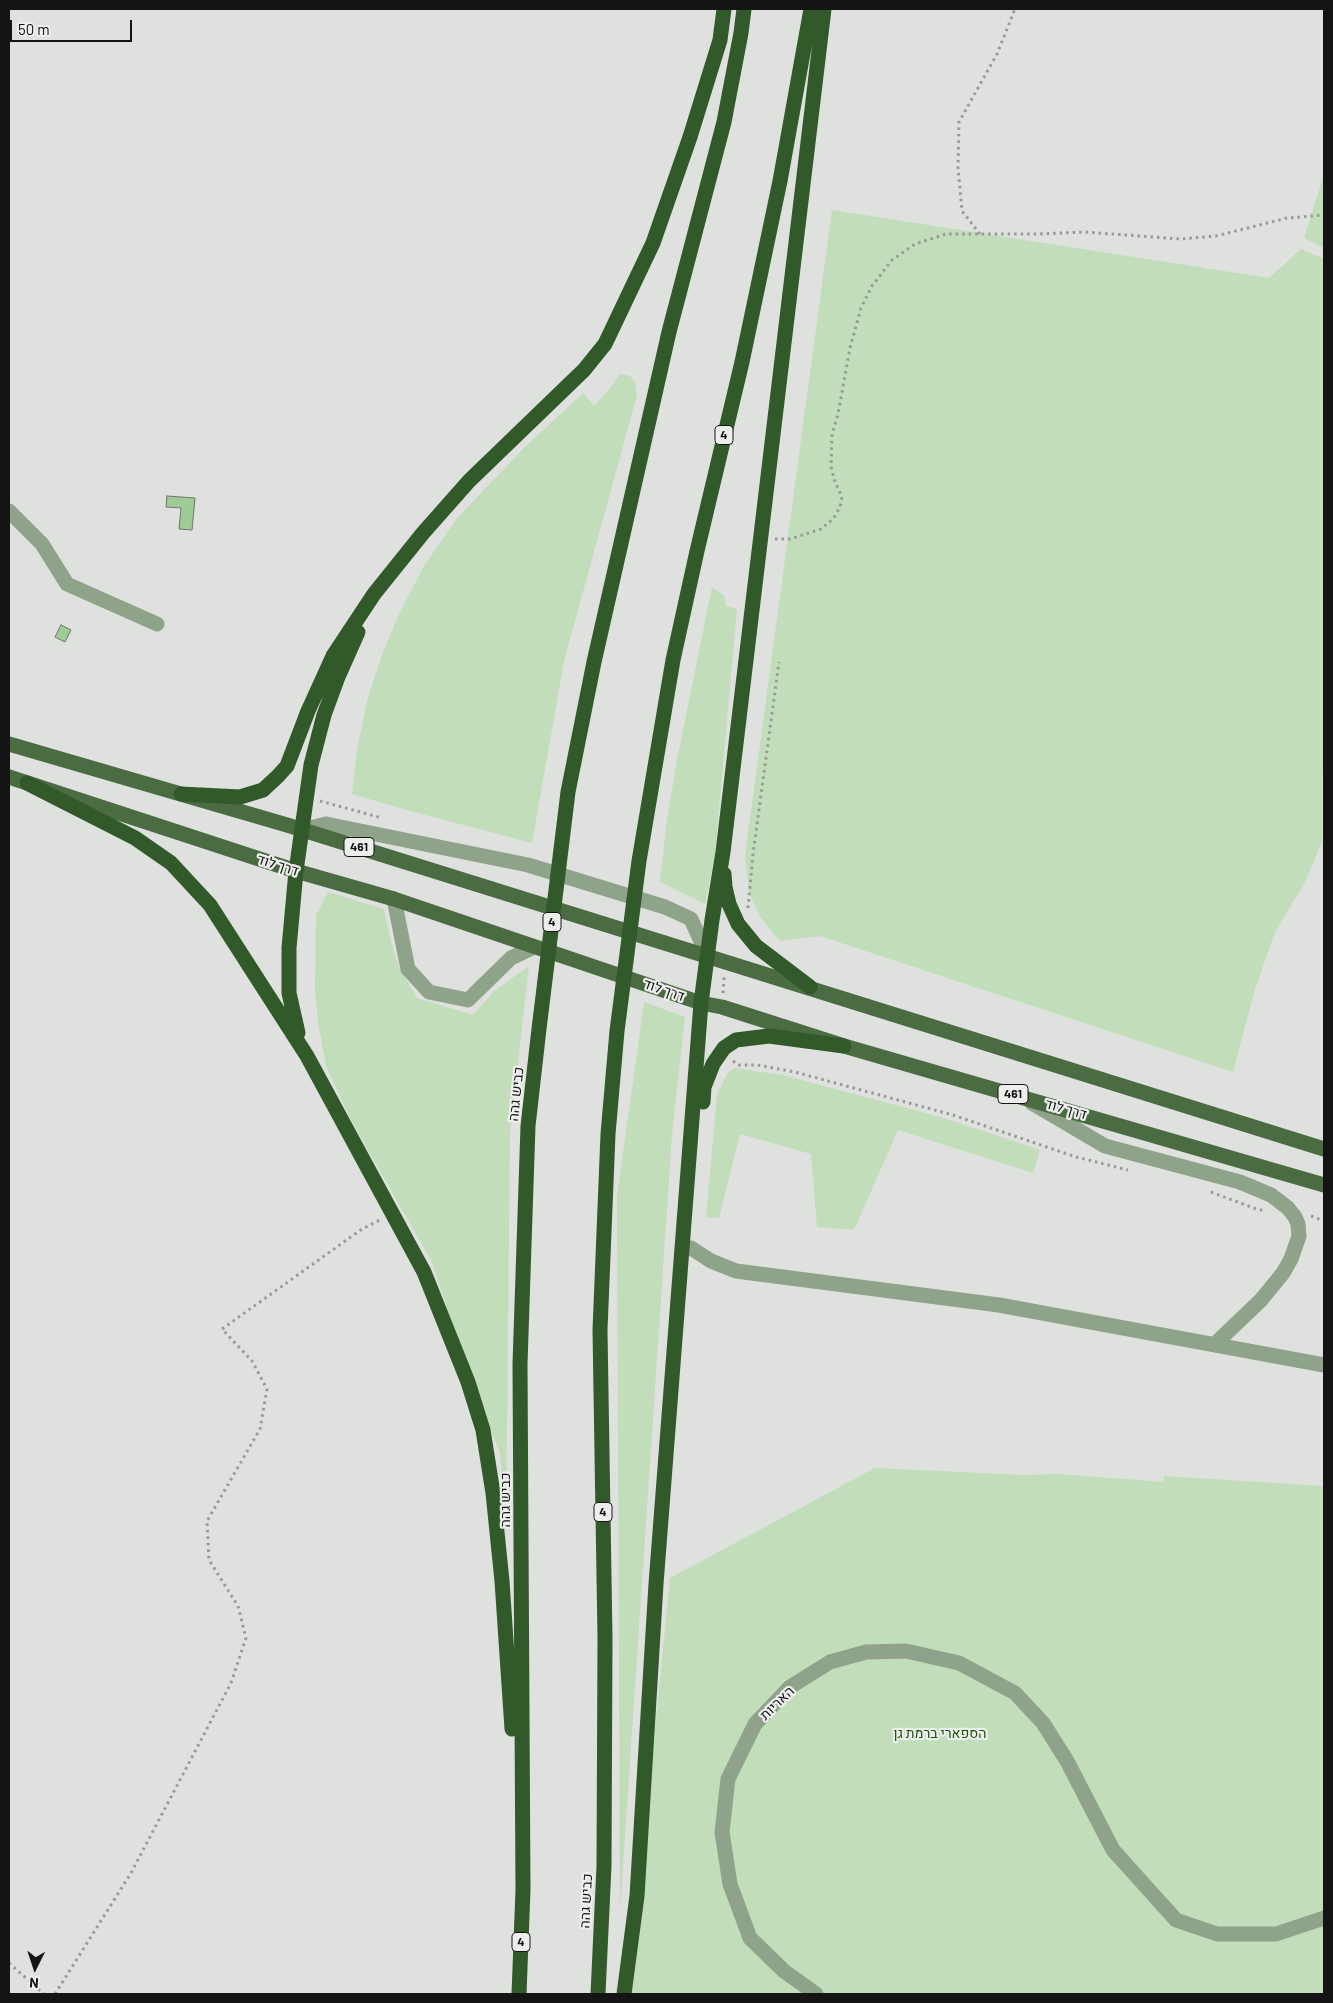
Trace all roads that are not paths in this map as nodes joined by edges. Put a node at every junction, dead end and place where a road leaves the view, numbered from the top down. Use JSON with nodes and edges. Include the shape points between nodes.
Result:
{"nodes":[{"id":1,"x":724,"y":9,"type":"edge"},
{"id":2,"x":744,"y":9,"type":"edge"},
{"id":3,"x":811,"y":9,"type":"edge"},
{"id":4,"x":824,"y":9,"type":"edge"},
{"id":5,"x":9,"y":511,"type":"edge"},
{"id":6,"x":374,"y":594,"type":"junction"},
{"id":7,"x":157,"y":624,"type":"dead end"},
{"id":8,"x":9,"y":744,"type":"edge"},
{"id":9,"x":9,"y":777,"type":"edge"},
{"id":10,"x":27,"y":783,"type":"junction"},
{"id":11,"x":181,"y":794,"type":"junction"},
{"id":12,"x":302,"y":830,"type":"junction"},
{"id":13,"x":723,"y":852,"type":"junction"},
{"id":14,"x":296,"y":871,"type":"junction"},
{"id":15,"x":394,"y":900,"type":"junction"},
{"id":16,"x":534,"y":947,"type":"junction"},
{"id":17,"x":707,"y":955,"type":"junction"},
{"id":18,"x":810,"y":987,"type":"junction"},
{"id":19,"x":701,"y":1003,"type":"junction"},
{"id":20,"x":844,"y":1046,"type":"junction"},
{"id":21,"x":307,"y":1056,"type":"junction"},
{"id":22,"x":1018,"y":1095,"type":"junction"},
{"id":23,"x":1324,"y":1149,"type":"edge"},
{"id":24,"x":1324,"y":1185,"type":"edge"},
{"id":25,"x":691,"y":1248,"type":"junction"},
{"id":26,"x":675,"y":1340,"type":"junction"},
{"id":27,"x":1215,"y":1344,"type":"junction"},
{"id":28,"x":1324,"y":1365,"type":"edge"},
{"id":29,"x":523,"y":1890,"type":"junction"},
{"id":30,"x":1324,"y":1918,"type":"edge"},
{"id":31,"x":518,"y":1994,"type":"edge"},
{"id":32,"x":598,"y":1994,"type":"edge"},
{"id":33,"x":624,"y":1994,"type":"edge"},
{"id":34,"x":816,"y":1994,"type":"edge"}],
"edges":[{"from":1,"to":6,"type":"highway","via":[[720,40],[653,244],[605,344],[584,370],[469,482]]},
{"from":2,"to":29,"type":"highway","name":"כביש גהה","number":"4","via":[[724,122],[669,332],[594,662],[562,836],[528,1126],[520,1364]]},
{"from":3,"to":32,"type":"highway","name":"כביש גהה","number":"4","via":[[780,181],[742,362],[673,660],[639,861],[617,1031],[608,1134],[600,1330],[605,1638],[604,1866]]},
{"from":4,"to":13,"type":"highway"},
{"from":5,"to":7,"type":"lane","via":[[42,544],[67,584]]},
{"from":6,"to":11,"type":"highway","via":[[333,656],[287,766],[278,776],[263,790],[240,797]]},
{"from":6,"to":12,"type":"highway","via":[[324,715],[311,765]]},
{"from":8,"to":11,"type":"main road","number":"461"},
{"from":9,"to":10,"type":"main road","name":"דרך לוד","number":"461"},
{"from":10,"to":14,"type":"main road","name":"דרך לוד","number":"461"},
{"from":10,"to":21,"type":"highway","via":[[135,838],[171,863],[210,905]]},
{"from":11,"to":12,"type":"main road","number":"461"},
{"from":12,"to":14,"type":"highway"},
{"from":12,"to":17,"type":"main road","number":"461"},
{"from":12,"to":17,"type":"lane","via":[[326,824],[528,865],[656,904],[691,919]]},
{"from":13,"to":17,"type":"highway"},
{"from":13,"to":18,"type":"highway","via":[[725,887],[738,924],[756,946]]},
{"from":14,"to":15,"type":"main road","name":"דרך לוד","number":"461"},
{"from":14,"to":21,"type":"highway","via":[[289,948],[289,992],[296,1029]]},
{"from":15,"to":16,"type":"main road","name":"דרך לוד","number":"461"},
{"from":15,"to":16,"type":"lane","via":[[408,969],[429,992],[468,1000],[511,958]]},
{"from":16,"to":19,"type":"main road","name":"דרך לוד","number":"461"},
{"from":17,"to":18,"type":"main road","number":"461"},
{"from":17,"to":19,"type":"highway"},
{"from":18,"to":23,"type":"main road","number":"461"},
{"from":19,"to":20,"type":"main road","name":"דרך לוד","number":"461"},
{"from":19,"to":26,"type":"highway"},
{"from":20,"to":22,"type":"main road","name":"דרך לוד","number":"461"},
{"from":20,"to":25,"type":"highway","via":[[769,1036],[736,1040],[724,1048],[704,1087]]},
{"from":21,"to":29,"type":"highway","via":[[424,1272],[468,1382],[482,1430],[493,1493],[502,1581]]},
{"from":22,"to":24,"type":"main road","name":"דרך לוד","number":"461"},
{"from":22,"to":27,"type":"lane","via":[[1104,1146],[1240,1182],[1271,1195],[1288,1208],[1298,1224],[1299,1236],[1291,1258],[1272,1287]]},
{"from":25,"to":26,"type":"highway"},
{"from":25,"to":27,"type":"lane","via":[[711,1261],[736,1270],[999,1305]]},
{"from":26,"to":33,"type":"highway","via":[[637,1896]]},
{"from":27,"to":28,"type":"lane"},
{"from":29,"to":31,"type":"highway","name":"כביש גהה","number":"4"},
{"from":30,"to":34,"type":"lane","name":"האריות","via":[[1276,1934],[1218,1934],[1176,1920],[1113,1850],[1079,1781],[1043,1724],[1015,1693],[959,1663],[906,1651],[866,1652],[830,1662],[790,1688],[755,1724],[728,1779],[722,1832],[730,1884],[750,1938],[784,1971]]}]}
